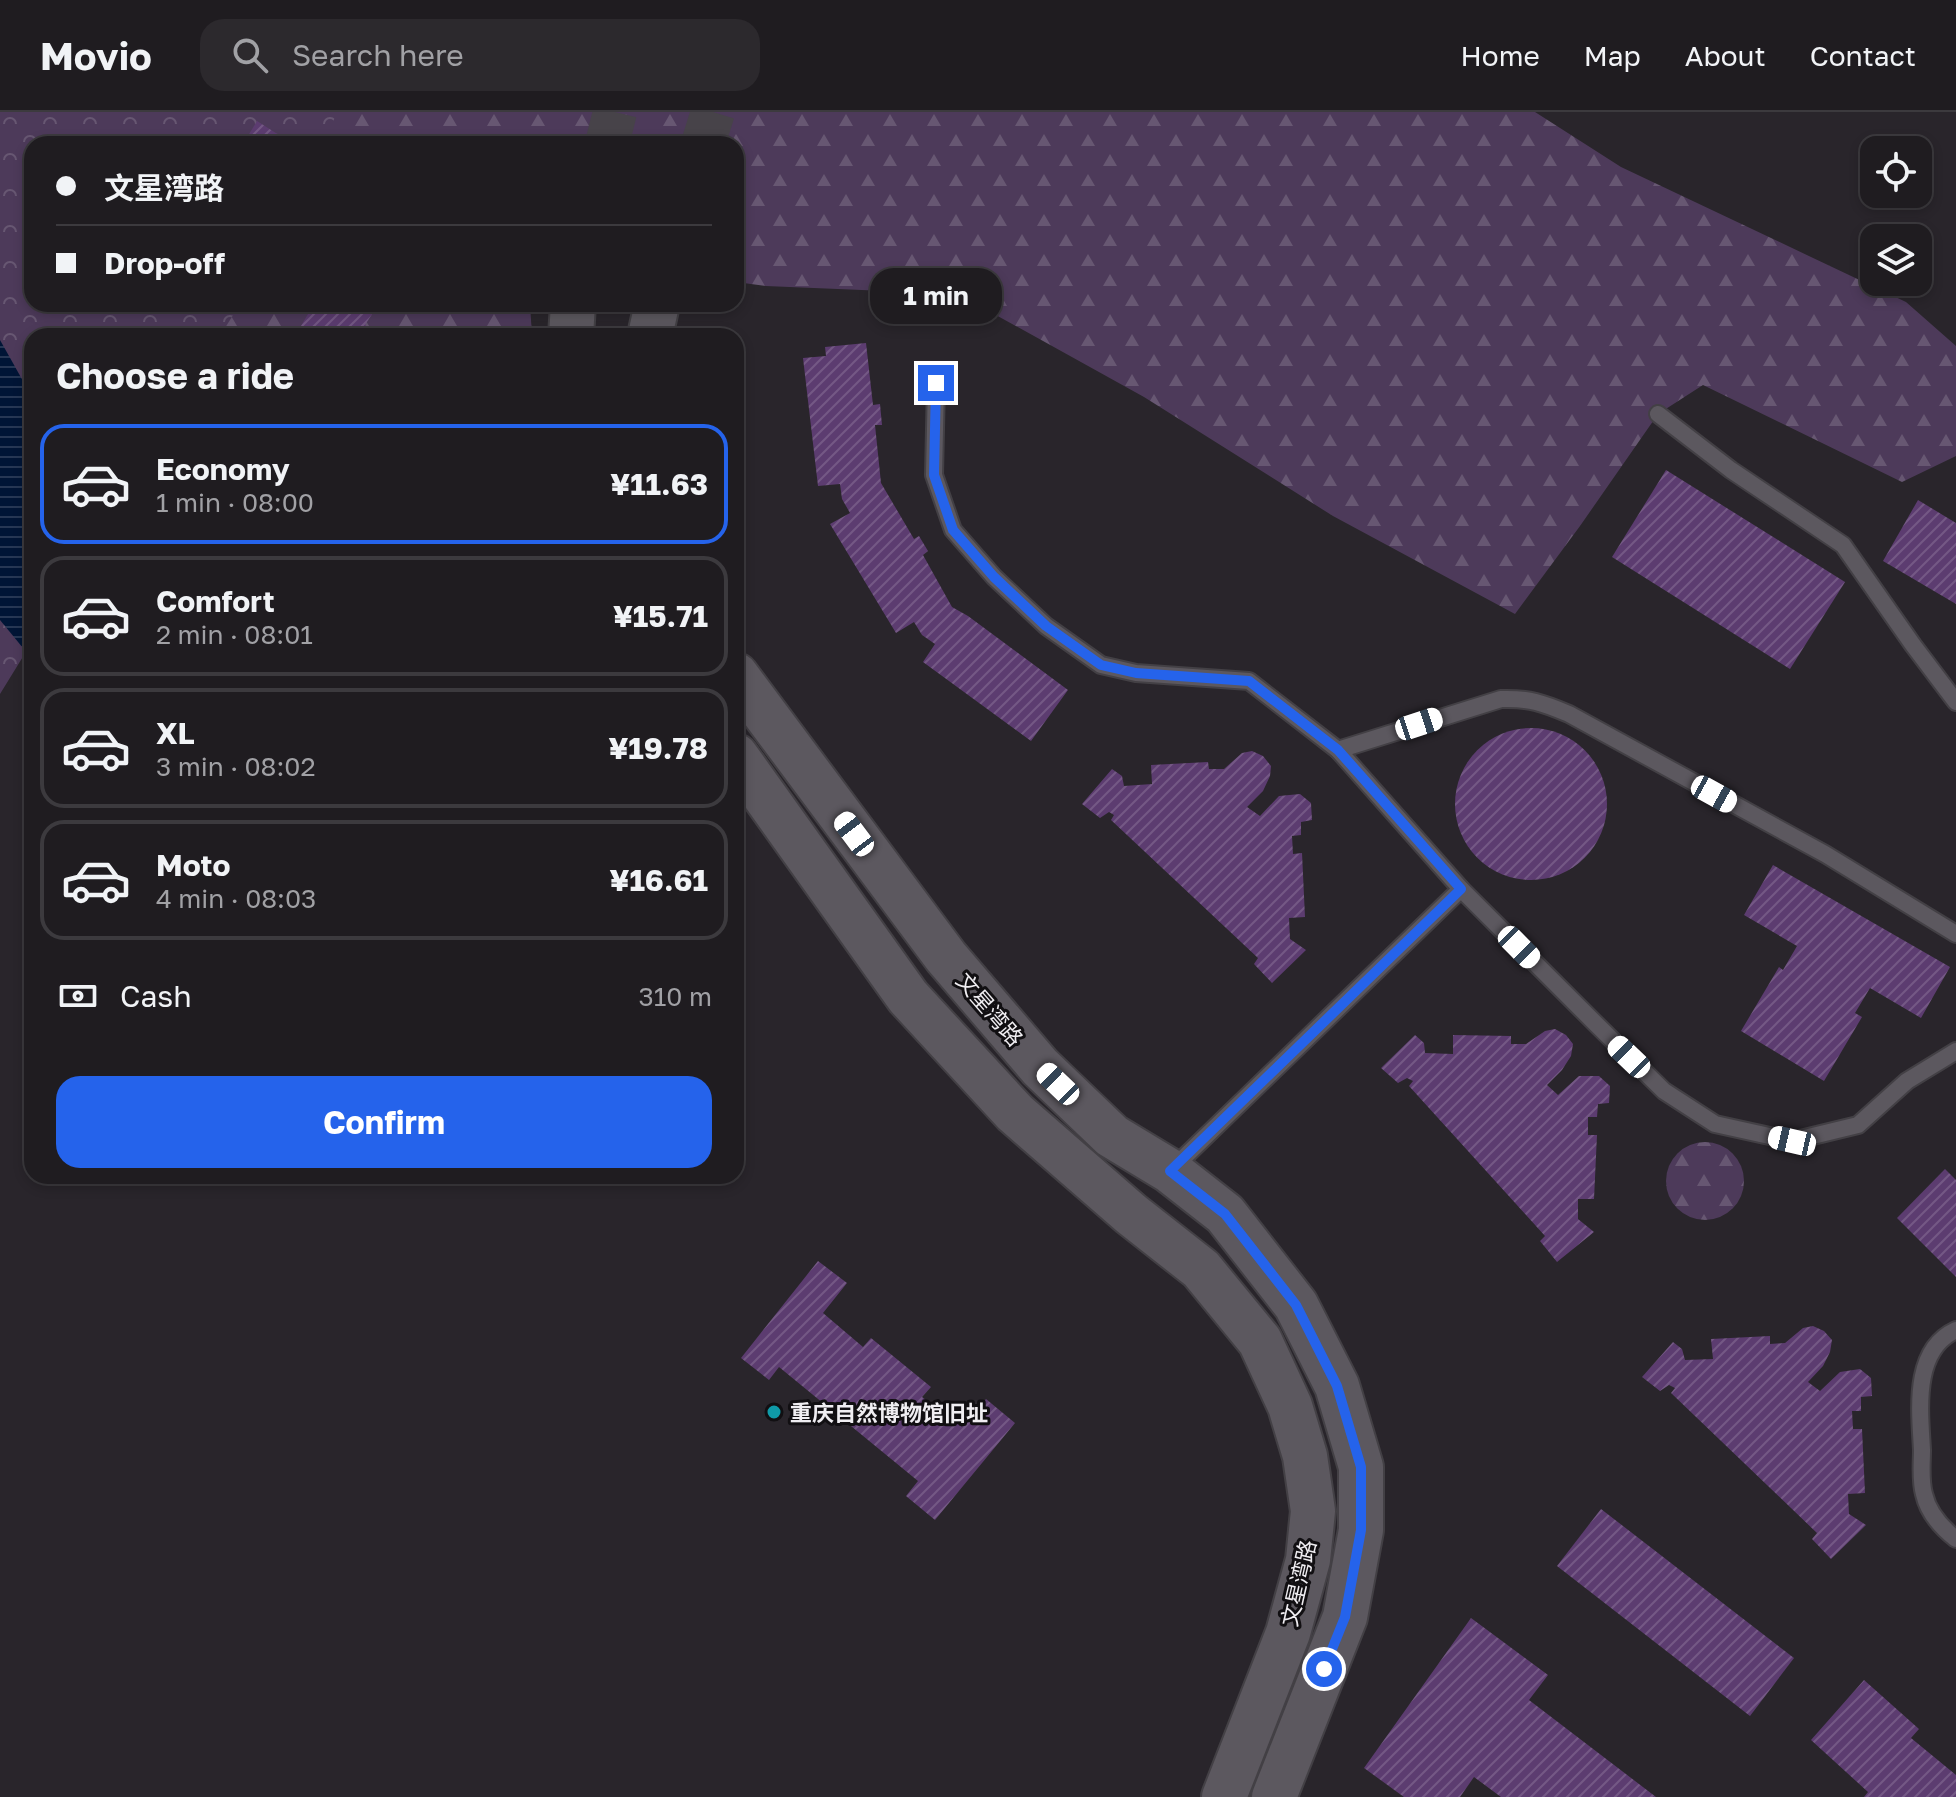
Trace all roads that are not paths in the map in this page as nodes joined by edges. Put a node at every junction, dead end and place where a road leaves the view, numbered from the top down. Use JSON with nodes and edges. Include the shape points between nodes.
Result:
{"nodes":[{"id":1,"x":936,"y":383,"type":"dead end"},
{"id":2,"x":1658,"y":414,"type":"dead end"},
{"id":3,"x":744,"y":686,"type":"edge"},
{"id":4,"x":1956,"y":702,"type":"edge"},
{"id":5,"x":1338,"y":750,"type":"junction"},
{"id":6,"x":744,"y":767,"type":"edge"},
{"id":7,"x":1461,"y":889,"type":"junction"},
{"id":8,"x":1956,"y":934,"type":"edge"},
{"id":9,"x":1956,"y":1051,"type":"edge"},
{"id":10,"x":1170,"y":1171,"type":"junction"},
{"id":11,"x":1956,"y":1330,"type":"edge"},
{"id":12,"x":1956,"y":1539,"type":"edge"},
{"id":13,"x":1224,"y":1797,"type":"edge"},
{"id":14,"x":1274,"y":1797,"type":"edge"}],
"edges":[{"from":1,"to":5,"type":"lane","via":[[934,475],[953,530],[1046,626],[1101,665],[1136,673],[1249,681]]},
{"from":2,"to":4,"type":"lane","via":[[1843,545]]},
{"from":3,"to":10,"type":"main road","name":"文星湾路","via":[[946,957],[1040,1067],[1112,1136]]},
{"from":5,"to":7,"type":"lane"},
{"from":5,"to":8,"type":"lane","via":[[1501,699],[1543,703],[1825,854]]},
{"from":6,"to":13,"type":"main road","name":"文星湾路","via":[[908,997],[1015,1113],[1201,1269],[1260,1341],[1290,1406],[1313,1511],[1308,1560],[1288,1633]]},
{"from":7,"to":9,"type":"lane","via":[[1664,1091],[1715,1124],[1792,1141],[1858,1125],[1907,1081]]},
{"from":7,"to":10,"type":"lane"},
{"from":10,"to":14,"type":"main road","name":"文星湾路","via":[[1225,1214],[1296,1305],[1337,1386],[1361,1467],[1361,1530],[1345,1617]]},
{"from":11,"to":12,"type":"lane","via":[[1932,1351],[1921,1383],[1920,1421],[1924,1494],[1935,1518]]}]}
